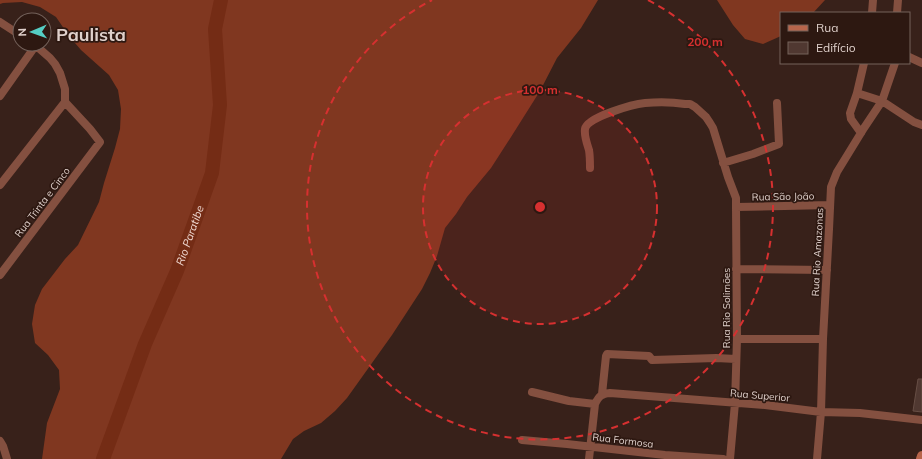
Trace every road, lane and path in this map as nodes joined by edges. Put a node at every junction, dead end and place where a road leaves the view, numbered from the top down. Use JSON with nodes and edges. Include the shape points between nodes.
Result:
{"nodes":[{"id":1,"x":873,"y":0,"type":"edge"},
{"id":2,"x":898,"y":0,"type":"edge"},
{"id":3,"x":872,"y":12,"type":"edge"},
{"id":4,"x":897,"y":12,"type":"edge"},
{"id":5,"x":0,"y":22,"type":"edge"},
{"id":6,"x":12,"y":30,"type":"edge"},
{"id":7,"x":30,"y":52,"type":"edge"},
{"id":8,"x":43,"y":52,"type":"edge"},
{"id":9,"x":910,"y":57,"type":"edge"},
{"id":10,"x":922,"y":63,"type":"edge"},
{"id":11,"x":864,"y":64,"type":"edge"},
{"id":12,"x":895,"y":64,"type":"edge"},
{"id":13,"x":856,"y":93,"type":"junction"},
{"id":14,"x":0,"y":96,"type":"edge"},
{"id":15,"x":882,"y":101,"type":"junction"},
{"id":16,"x":65,"y":102,"type":"junction"},
{"id":17,"x":777,"y":103,"type":"dead end"},
{"id":18,"x":922,"y":125,"type":"edge"},
{"id":19,"x":861,"y":133,"type":"junction"},
{"id":20,"x":723,"y":161,"type":"junction"},
{"id":21,"x":590,"y":168,"type":"dead end"},
{"id":22,"x":0,"y":185,"type":"edge"},
{"id":23,"x":830,"y":205,"type":"junction"},
{"id":24,"x":736,"y":206,"type":"junction"},
{"id":25,"x":736,"y":269,"type":"junction"},
{"id":26,"x":827,"y":270,"type":"junction"},
{"id":27,"x":0,"y":274,"type":"edge"},
{"id":28,"x":737,"y":339,"type":"junction"},
{"id":29,"x":823,"y":339,"type":"junction"},
{"id":30,"x":736,"y":359,"type":"junction"},
{"id":31,"x":532,"y":392,"type":"dead end"},
{"id":32,"x":598,"y":399,"type":"junction"},
{"id":33,"x":735,"y":403,"type":"junction"},
{"id":34,"x":821,"y":412,"type":"junction"},
{"id":35,"x":922,"y":420,"type":"edge"},
{"id":36,"x":522,"y":440,"type":"dead end"},
{"id":37,"x":0,"y":441,"type":"edge"},
{"id":38,"x":590,"y":446,"type":"junction"},
{"id":39,"x":922,"y":456,"type":"edge"},
{"id":40,"x":7,"y":459,"type":"edge"},
{"id":41,"x":589,"y":459,"type":"edge"},
{"id":42,"x":723,"y":459,"type":"edge"},
{"id":43,"x":730,"y":459,"type":"edge"},
{"id":44,"x":818,"y":459,"type":"edge"},
{"id":45,"x":921,"y":459,"type":"edge"}],
"edges":[{"from":1,"to":3,"type":"street"},
{"from":2,"to":4,"type":"street"},
{"from":5,"to":6,"type":"street"},
{"from":7,"to":14,"type":"street"},
{"from":8,"to":16,"type":"street","via":[[60,73],[65,88]]},
{"from":9,"to":10,"type":"street"},
{"from":11,"to":13,"type":"street"},
{"from":12,"to":15,"type":"street","name":"Rua Rio Amazonas"},
{"from":13,"to":15,"type":"street"},
{"from":13,"to":19,"type":"street","via":[[850,113],[851,119]]},
{"from":15,"to":18,"type":"street"},
{"from":15,"to":19,"type":"street","name":"Rua Rio Amazonas"},
{"from":16,"to":22,"type":"street"},
{"from":16,"to":27,"type":"street","name":"Rua Trinta e Cinco","via":[[100,142]]},
{"from":17,"to":20,"type":"street","via":[[779,144],[753,154]]},
{"from":19,"to":23,"type":"street","name":"Rua Rio Amazonas","via":[[832,182]]},
{"from":20,"to":21,"type":"street","name":"Rua Rio Solimões","via":[[713,128],[695,107],[680,103],[645,103],[611,112],[587,124],[585,132]]},
{"from":20,"to":24,"type":"street","name":"Rua Rio Solimões","via":[[736,198]]},
{"from":23,"to":24,"type":"street","name":"Rua São João"},
{"from":23,"to":26,"type":"street","name":"Rua Rio Amazonas"},
{"from":24,"to":25,"type":"street","name":"Rua Rio Solimões"},
{"from":25,"to":26,"type":"street"},
{"from":25,"to":28,"type":"street","name":"Rua Rio Solimões"},
{"from":26,"to":29,"type":"street","name":"Rua Rio Amazonas"},
{"from":28,"to":29,"type":"street"},
{"from":28,"to":30,"type":"street","name":"Rua Rio Solimões"},
{"from":29,"to":34,"type":"street","name":"Rua Rio Amazonas"},
{"from":30,"to":32,"type":"street","via":[[652,360],[648,356],[606,355]]},
{"from":30,"to":33,"type":"street","name":"Rua Rio Solimões"},
{"from":31,"to":32,"type":"street","name":"Rua Superior","via":[[569,401]]},
{"from":32,"to":33,"type":"street","name":"Rua Superior","via":[[610,393]]},
{"from":32,"to":38,"type":"street"},
{"from":33,"to":34,"type":"street","name":"Rua Superior"},
{"from":33,"to":43,"type":"street","name":"Rua Rio Solimões"},
{"from":34,"to":35,"type":"street","name":"Rua Superior","via":[[860,413]]},
{"from":34,"to":44,"type":"street","name":"Rua Rio Amazonas"},
{"from":36,"to":38,"type":"street","name":"Rua Formosa"},
{"from":37,"to":40,"type":"street"},
{"from":38,"to":41,"type":"street"},
{"from":38,"to":42,"type":"street","name":"Rua Formosa"},
{"from":39,"to":45,"type":"main road"}]}
